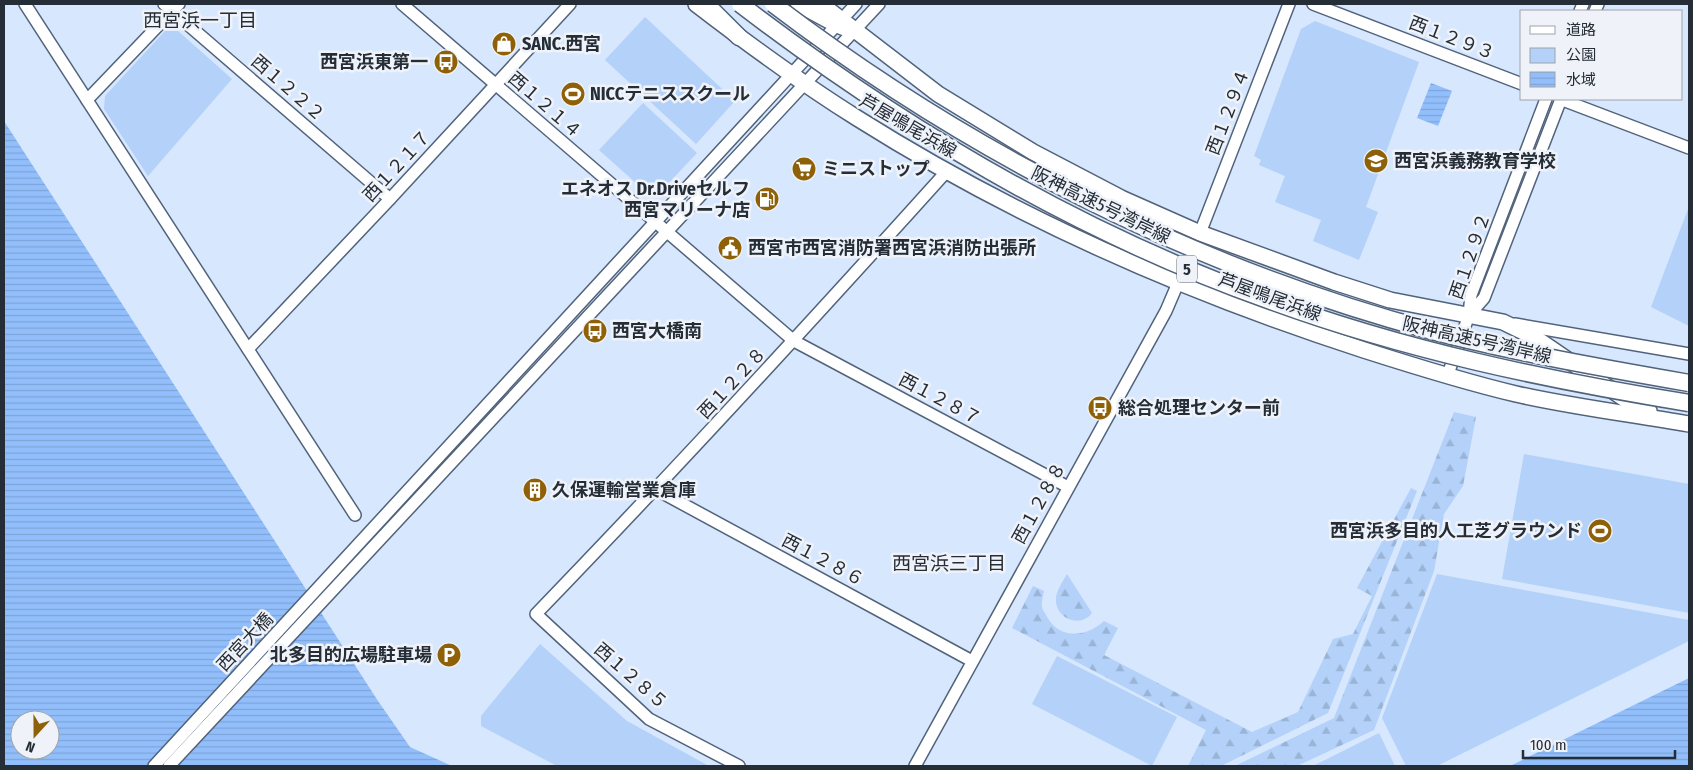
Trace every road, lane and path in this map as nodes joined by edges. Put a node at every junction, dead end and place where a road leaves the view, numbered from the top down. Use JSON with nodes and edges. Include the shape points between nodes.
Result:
{"nodes":[{"id":1,"x":25,"y":4,"type":"edge"},
{"id":2,"x":402,"y":4,"type":"edge"},
{"id":3,"x":570,"y":4,"type":"edge"},
{"id":4,"x":696,"y":4,"type":"edge"},
{"id":5,"x":706,"y":4,"type":"edge"},
{"id":6,"x":740,"y":4,"type":"edge"},
{"id":7,"x":773,"y":4,"type":"edge"},
{"id":8,"x":799,"y":4,"type":"edge"},
{"id":9,"x":821,"y":4,"type":"edge"},
{"id":10,"x":856,"y":4,"type":"edge"},
{"id":11,"x":879,"y":4,"type":"edge"},
{"id":12,"x":1289,"y":4,"type":"edge"},
{"id":13,"x":1313,"y":4,"type":"edge"},
{"id":14,"x":172,"y":6,"type":"edge"},
{"id":15,"x":838,"y":22,"type":"junction"},
{"id":16,"x":854,"y":31,"type":"junction"},
{"id":17,"x":740,"y":37,"type":"junction"},
{"id":18,"x":791,"y":74,"type":"junction"},
{"id":19,"x":804,"y":83,"type":"junction"},
{"id":20,"x":1520,"y":83,"type":"edge"},
{"id":21,"x":495,"y":85,"type":"junction"},
{"id":22,"x":87,"y":100,"type":"junction"},
{"id":23,"x":1546,"y":100,"type":"edge"},
{"id":24,"x":1561,"y":100,"type":"edge"},
{"id":25,"x":1564,"y":100,"type":"edge"},
{"id":26,"x":1689,"y":148,"type":"edge"},
{"id":27,"x":947,"y":171,"type":"junction"},
{"id":28,"x":390,"y":200,"type":"junction"},
{"id":29,"x":654,"y":221,"type":"junction"},
{"id":30,"x":666,"y":232,"type":"junction"},
{"id":31,"x":1200,"y":233,"type":"junction"},
{"id":32,"x":1178,"y":283,"type":"junction"},
{"id":33,"x":1469,"y":315,"type":"junction"},
{"id":34,"x":1503,"y":322,"type":"junction"},
{"id":35,"x":794,"y":341,"type":"junction"},
{"id":36,"x":248,"y":350,"type":"junction"},
{"id":37,"x":1689,"y":354,"type":"edge"},
{"id":38,"x":1447,"y":376,"type":"junction"},
{"id":39,"x":1689,"y":383,"type":"edge"},
{"id":40,"x":1564,"y":403,"type":"junction"},
{"id":41,"x":1689,"y":403,"type":"edge"},
{"id":42,"x":1689,"y":419,"type":"edge"},
{"id":43,"x":1689,"y":424,"type":"edge"},
{"id":44,"x":1689,"y":430,"type":"edge"},
{"id":45,"x":1068,"y":487,"type":"junction"},
{"id":46,"x":656,"y":490,"type":"junction"},
{"id":47,"x":355,"y":515,"type":"dead end"},
{"id":48,"x":366,"y":546,"type":"junction"},
{"id":49,"x":536,"y":614,"type":"joint"},
{"id":50,"x":972,"y":661,"type":"junction"},
{"id":51,"x":154,"y":766,"type":"edge"},
{"id":52,"x":170,"y":766,"type":"edge"},
{"id":53,"x":739,"y":766,"type":"edge"},
{"id":54,"x":915,"y":766,"type":"edge"}],
"edges":[{"from":1,"to":22,"type":"street"},
{"from":2,"to":21,"type":"street","name":"西１２１４"},
{"from":3,"to":21,"type":"street","name":"西１２１７"},
{"from":4,"to":17,"type":"main road","name":"芦屋鳴尾浜線"},
{"from":5,"to":17,"type":"highway"},
{"from":6,"to":41,"type":"highway","name":"阪神高速5号湾岸線","number":"5","bridge":true,"via":[[857,89],[981,166],[1063,211],[1200,274],[1268,301],[1427,350]]},
{"from":7,"to":39,"type":"highway","name":"阪神高速5号湾岸線","number":"5","bridge":true,"via":[[870,74],[999,153],[1074,194],[1208,256],[1288,286],[1433,331]]},
{"from":8,"to":15,"type":"highway"},
{"from":9,"to":15,"type":"main road"},
{"from":10,"to":15,"type":"street"},
{"from":11,"to":16,"type":"street"},
{"from":12,"to":31,"type":"street","name":"西１２９４"},
{"from":13,"to":20,"type":"street","name":"西１２９３"},
{"from":14,"to":22,"type":"street"},
{"from":14,"to":28,"type":"street","name":"西１２２２"},
{"from":15,"to":16,"type":"highway"},
{"from":15,"to":18,"type":"street"},
{"from":16,"to":19,"type":"street"},
{"from":16,"to":31,"type":"main road","name":"芦屋鳴尾浜線","via":[[938,94],[1033,152],[1121,198]]},
{"from":17,"to":18,"type":"main road","name":"芦屋鳴尾浜線"},
{"from":18,"to":19,"type":"main road","name":"芦屋鳴尾浜線"},
{"from":18,"to":29,"type":"street"},
{"from":19,"to":27,"type":"main road","name":"芦屋鳴尾浜線"},
{"from":19,"to":30,"type":"street"},
{"from":21,"to":28,"type":"street","name":"西１２１７"},
{"from":21,"to":29,"type":"street","name":"西１２１４"},
{"from":22,"to":36,"type":"street"},
{"from":23,"to":33,"type":"street","name":"西１２９２","via":[[1471,295]]},
{"from":24,"to":33,"type":"street","name":"西１２９２","via":[[1484,298]]},
{"from":25,"to":26,"type":"street"},
{"from":27,"to":32,"type":"main road","name":"芦屋鳴尾浜線"},
{"from":27,"to":35,"type":"street","name":"西１２２８"},
{"from":28,"to":36,"type":"street","name":"西１２１７"},
{"from":29,"to":30,"type":"street","name":"西１２１４"},
{"from":29,"to":48,"type":"street"},
{"from":30,"to":35,"type":"street","name":"西１２８７"},
{"from":30,"to":48,"type":"street"},
{"from":31,"to":32,"type":"main road"},
{"from":31,"to":33,"type":"main road","name":"芦屋鳴尾浜線","via":[[1269,260],[1390,300]]},
{"from":32,"to":38,"type":"main road","name":"芦屋鳴尾浜線","via":[[1318,335]]},
{"from":32,"to":45,"type":"street","name":"西１２８８","via":[[1166,311]]},
{"from":33,"to":34,"type":"main road","name":"芦屋鳴尾浜線"},
{"from":33,"to":38,"type":"street"},
{"from":34,"to":37,"type":"street"},
{"from":34,"to":42,"type":"main road","name":"芦屋鳴尾浜線","via":[[1534,337],[1641,410]]},
{"from":35,"to":45,"type":"street","name":"西１２８７"},
{"from":35,"to":46,"type":"street","name":"西１２２８"},
{"from":36,"to":47,"type":"street"},
{"from":38,"to":40,"type":"main road","name":"芦屋鳴尾浜線","via":[[1518,395]]},
{"from":40,"to":43,"type":"main road","name":"芦屋鳴尾浜線"},
{"from":40,"to":44,"type":"street","via":[[1601,416]]},
{"from":45,"to":50,"type":"street","name":"西１２８８"},
{"from":46,"to":49,"type":"street","name":"西１２２８"},
{"from":46,"to":50,"type":"street","name":"西１２８６"},
{"from":48,"to":51,"type":"street","name":"西宮大橋"},
{"from":48,"to":52,"type":"street","name":"西宮大橋"},
{"from":49,"to":53,"type":"street","name":"西１２８５","via":[[649,719]]},
{"from":50,"to":54,"type":"street","name":"西１２８８"}]}
